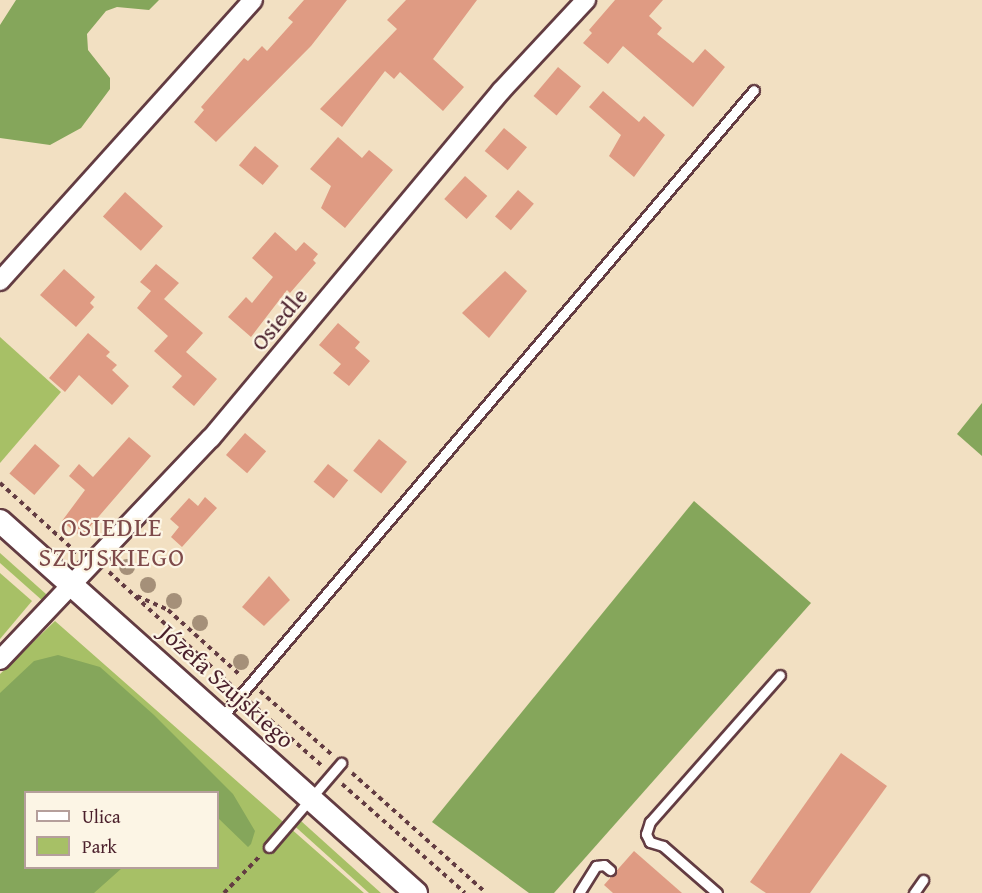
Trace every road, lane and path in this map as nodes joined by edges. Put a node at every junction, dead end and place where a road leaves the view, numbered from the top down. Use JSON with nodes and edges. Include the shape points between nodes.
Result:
{"nodes":[{"id":1,"x":253,"y":0,"type":"edge"},
{"id":2,"x":586,"y":0,"type":"edge"},
{"id":3,"x":754,"y":90,"type":"dead end"},
{"id":4,"x":0,"y":281,"type":"edge"},
{"id":5,"x":0,"y":483,"type":"edge"},
{"id":6,"x":0,"y":521,"type":"edge"},
{"id":7,"x":93,"y":563,"type":"junction"},
{"id":8,"x":73,"y":585,"type":"junction"},
{"id":9,"x":134,"y":594,"type":"junction"},
{"id":10,"x":0,"y":660,"type":"edge"},
{"id":11,"x":780,"y":675,"type":"dead end"},
{"id":12,"x":250,"y":683,"type":"junction"},
{"id":13,"x":240,"y":694,"type":"junction"},
{"id":14,"x":222,"y":717,"type":"junction"},
{"id":15,"x":341,"y":763,"type":"junction"},
{"id":16,"x":331,"y":775,"type":"junction"},
{"id":17,"x":311,"y":798,"type":"junction"},
{"id":18,"x":269,"y":847,"type":"joint"},
{"id":19,"x":610,"y":870,"type":"dead end"},
{"id":20,"x":923,"y":880,"type":"dead end"},
{"id":21,"x":224,"y":893,"type":"edge"},
{"id":22,"x":416,"y":893,"type":"edge"},
{"id":23,"x":465,"y":893,"type":"edge"},
{"id":24,"x":486,"y":893,"type":"edge"},
{"id":25,"x":579,"y":893,"type":"edge"},
{"id":26,"x":717,"y":893,"type":"edge"},
{"id":27,"x":914,"y":893,"type":"edge"}],
"edges":[{"from":1,"to":4,"type":"street"},
{"from":2,"to":7,"type":"street","name":"Osiedle","via":[[501,91],[211,438]]},
{"from":3,"to":12,"type":"lane"},
{"from":5,"to":7,"type":"path","via":[[80,556]]},
{"from":6,"to":8,"type":"street","name":"Józefa Szujskiego"},
{"from":7,"to":8,"type":"street","name":"Osiedle"},
{"from":7,"to":9,"type":"path"},
{"from":8,"to":10,"type":"street","name":"Osiedle"},
{"from":8,"to":14,"type":"street","name":"Józefa Szujskiego"},
{"from":9,"to":12,"type":"path","via":[[168,610]]},
{"from":9,"to":13,"type":"path"},
{"from":11,"to":26,"type":"lane","via":[[650,822],[646,834],[650,842],[663,846]]},
{"from":12,"to":13,"type":"lane"},
{"from":12,"to":15,"type":"path"},
{"from":13,"to":14,"type":"lane"},
{"from":13,"to":16,"type":"path"},
{"from":14,"to":17,"type":"street","name":"Józefa Szujskiego"},
{"from":15,"to":16,"type":"lane"},
{"from":15,"to":24,"type":"path"},
{"from":16,"to":17,"type":"lane"},
{"from":16,"to":23,"type":"path"},
{"from":17,"to":18,"type":"lane"},
{"from":17,"to":22,"type":"street","name":"Józefa Szujskiego"},
{"from":18,"to":21,"type":"path"},
{"from":19,"to":25,"type":"lane","via":[[604,864],[596,866]]},
{"from":20,"to":27,"type":"lane"}]}
